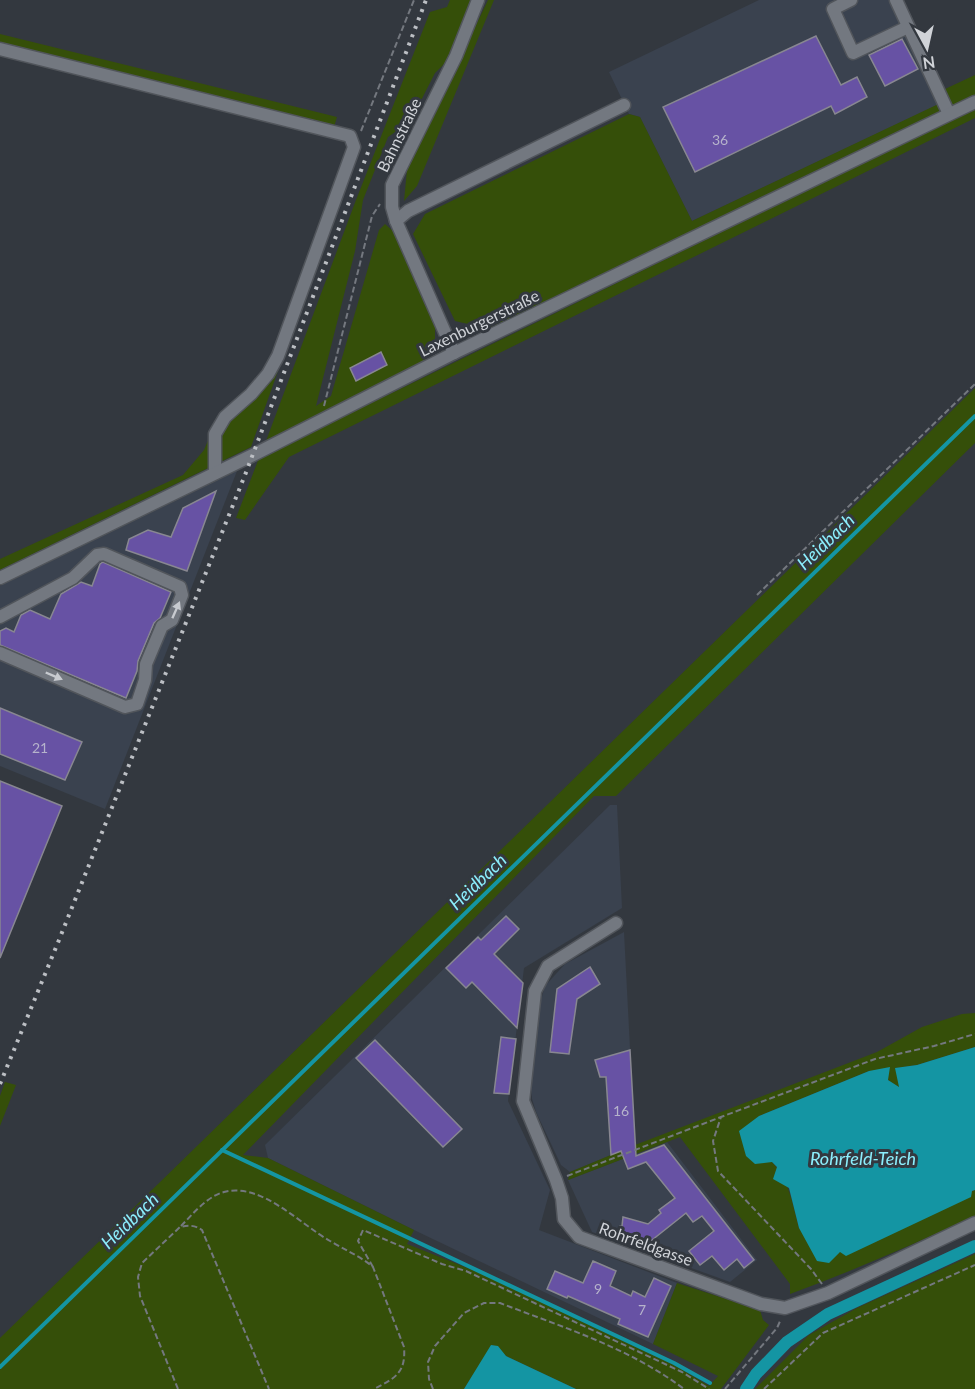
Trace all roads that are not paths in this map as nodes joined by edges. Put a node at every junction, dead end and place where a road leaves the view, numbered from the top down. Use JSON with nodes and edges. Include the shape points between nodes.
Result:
{"nodes":[{"id":1,"x":478,"y":0,"type":"edge"},
{"id":2,"x":851,"y":0,"type":"edge"},
{"id":3,"x":896,"y":0,"type":"edge"},
{"id":4,"x":908,"y":27,"type":"junction"},
{"id":5,"x":0,"y":49,"type":"edge"},
{"id":6,"x":975,"y":102,"type":"edge"},
{"id":7,"x":624,"y":105,"type":"dead end"},
{"id":8,"x":949,"y":114,"type":"junction"},
{"id":9,"x":396,"y":221,"type":"junction"},
{"id":10,"x":454,"y":353,"type":"junction"},
{"id":11,"x":215,"y":472,"type":"junction"},
{"id":12,"x":0,"y":579,"type":"edge"},
{"id":13,"x":0,"y":617,"type":"edge"},
{"id":14,"x":0,"y":653,"type":"edge"},
{"id":15,"x":616,"y":923,"type":"dead end"},
{"id":16,"x":975,"y":1223,"type":"edge"}],
"edges":[{"from":1,"to":9,"type":"street","name":"Bahnstraße","via":[[456,56],[392,185]]},
{"from":2,"to":4,"type":"street","via":[[833,9],[853,52]]},
{"from":3,"to":4,"type":"street"},
{"from":4,"to":8,"type":"street"},
{"from":5,"to":11,"type":"street","via":[[350,136],[354,147],[278,356],[268,374],[225,417],[215,434]]},
{"from":6,"to":8,"type":"street","name":"Laxenburgerstraße"},
{"from":7,"to":9,"type":"street","via":[[408,211]]},
{"from":8,"to":10,"type":"street","name":"Laxenburgerstraße"},
{"from":9,"to":10,"type":"street","name":"Bahnstraße"},
{"from":10,"to":11,"type":"street","name":"Laxenburgerstraße"},
{"from":11,"to":12,"type":"street","name":"Laxenburgerstraße"},
{"from":14,"to":13,"type":"street","one_way":true,"via":[[125,707],[137,704],[146,680],[146,664],[162,626],[172,620],[182,595],[180,587],[104,554],[97,555],[73,578]]},
{"from":15,"to":16,"type":"street","name":"Rohrfeldgasse","via":[[548,966],[535,991],[523,1101],[556,1180],[564,1219],[579,1237],[761,1304],[785,1308],[828,1293]]}]}
